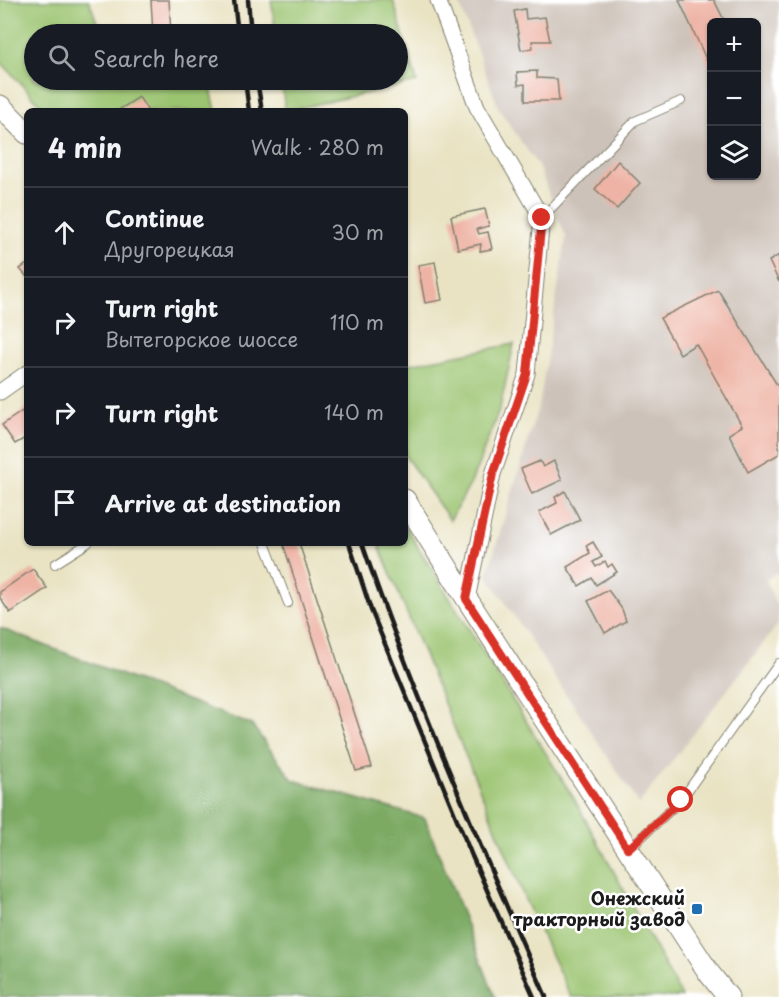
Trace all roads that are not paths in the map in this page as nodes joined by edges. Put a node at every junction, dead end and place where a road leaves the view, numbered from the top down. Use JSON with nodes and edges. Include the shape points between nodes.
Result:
{"nodes":[{"id":1,"x":438,"y":0,"type":"edge"},
{"id":2,"x":681,"y":101,"type":"dead end"},
{"id":3,"x":0,"y":106,"type":"edge"},
{"id":4,"x":24,"y":130,"type":"edge"},
{"id":5,"x":542,"y":218,"type":"junction"},
{"id":6,"x":24,"y":375,"type":"edge"},
{"id":7,"x":0,"y":392,"type":"edge"},
{"id":8,"x":408,"y":505,"type":"edge"},
{"id":9,"x":83,"y":546,"type":"edge"},
{"id":10,"x":266,"y":546,"type":"edge"},
{"id":11,"x":55,"y":564,"type":"dead end"},
{"id":12,"x":466,"y":599,"type":"junction"},
{"id":13,"x":288,"y":603,"type":"dead end"},
{"id":14,"x":779,"y":663,"type":"edge"},
{"id":15,"x":628,"y":849,"type":"junction"},
{"id":16,"x":728,"y":997,"type":"edge"}],
"edges":[{"from":1,"to":5,"type":"street","via":[[477,107]]},
{"from":2,"to":5,"type":"lane","via":[[635,121]]},
{"from":3,"to":4,"type":"main road"},
{"from":5,"to":12,"type":"street","via":[[527,374],[493,474]]},
{"from":6,"to":7,"type":"street"},
{"from":8,"to":12,"type":"main road"},
{"from":9,"to":11,"type":"lane"},
{"from":10,"to":13,"type":"lane"},
{"from":12,"to":15,"type":"main road"},
{"from":14,"to":15,"type":"lane","via":[[681,800]]},
{"from":15,"to":16,"type":"main road"}]}
